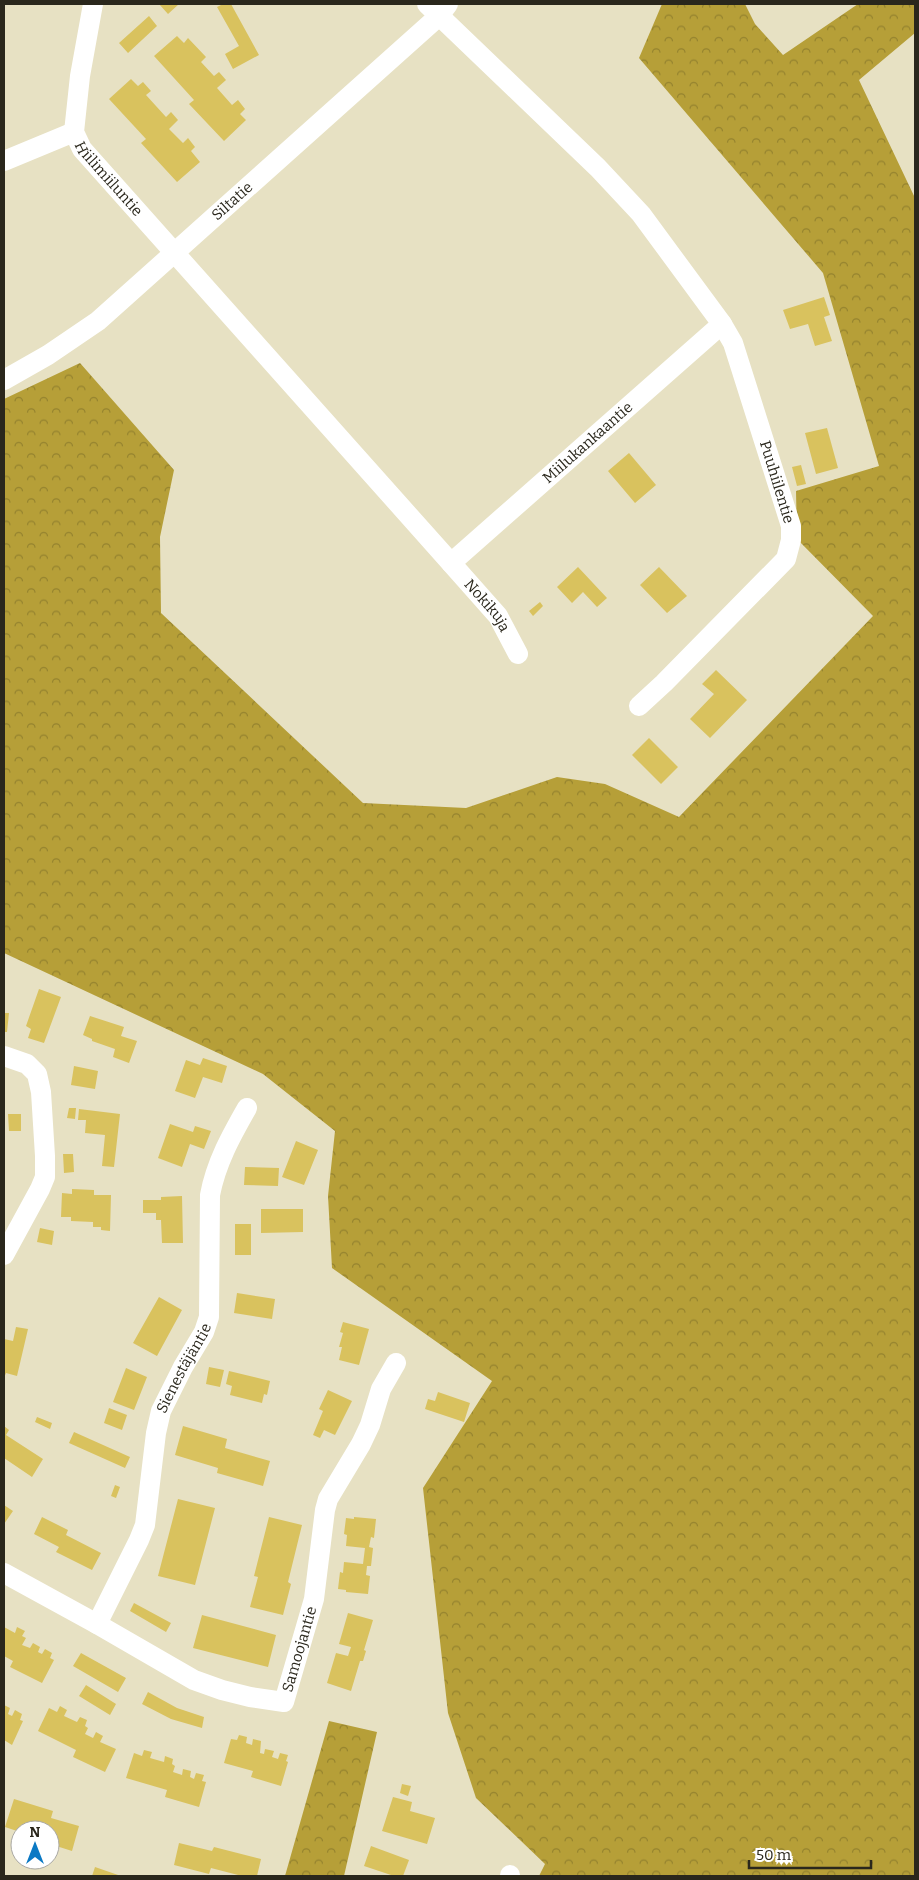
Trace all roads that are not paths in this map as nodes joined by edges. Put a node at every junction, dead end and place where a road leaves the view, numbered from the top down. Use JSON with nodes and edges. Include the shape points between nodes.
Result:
{"nodes":[{"id":1,"x":93,"y":4,"type":"edge"},
{"id":2,"x":438,"y":8,"type":"edge"},
{"id":3,"x":74,"y":132,"type":"junction"},
{"id":4,"x":4,"y":161,"type":"edge"},
{"id":5,"x":172,"y":253,"type":"junction"},
{"id":6,"x":722,"y":324,"type":"junction"},
{"id":7,"x":4,"y":380,"type":"edge"},
{"id":8,"x":451,"y":563,"type":"junction"},
{"id":9,"x":518,"y":654,"type":"dead end"},
{"id":10,"x":639,"y":706,"type":"dead end"},
{"id":11,"x":4,"y":1056,"type":"edge"},
{"id":12,"x":247,"y":1108,"type":"dead end"},
{"id":13,"x":4,"y":1255,"type":"edge"},
{"id":14,"x":396,"y":1364,"type":"dead end"},
{"id":15,"x":4,"y":1573,"type":"edge"},
{"id":16,"x":97,"y":1624,"type":"junction"}],
"edges":[{"from":1,"to":3,"type":"street","name":"Hiilimiiluntie"},
{"from":2,"to":5,"type":"street","name":"Siltatie"},
{"from":2,"to":6,"type":"street","via":[[641,214]]},
{"from":3,"to":4,"type":"street"},
{"from":3,"to":5,"type":"street","name":"Hiilimiiluntie","via":[[82,149]]},
{"from":5,"to":7,"type":"street","name":"Siltatie","via":[[98,321]]},
{"from":5,"to":8,"type":"street"},
{"from":6,"to":8,"type":"street","name":"Miilukankaantie"},
{"from":6,"to":10,"type":"street","name":"Puuhiilentie","via":[[733,344],[792,526],[792,540],[786,560]]},
{"from":8,"to":9,"type":"street","name":"Nokikuja","via":[[498,616]]},
{"from":11,"to":13,"type":"street","via":[[27,1064],[37,1074],[45,1156],[40,1189]]},
{"from":12,"to":16,"type":"street","name":"Sienestäjäntie","via":[[226,1144],[210,1195],[209,1317],[161,1410],[145,1525]]},
{"from":14,"to":16,"type":"street","name":"Samoojantie","via":[[381,1390],[361,1444],[328,1499],[314,1600],[284,1702],[250,1698],[194,1680]]},
{"from":15,"to":16,"type":"street","name":"Samoojantie"}]}
